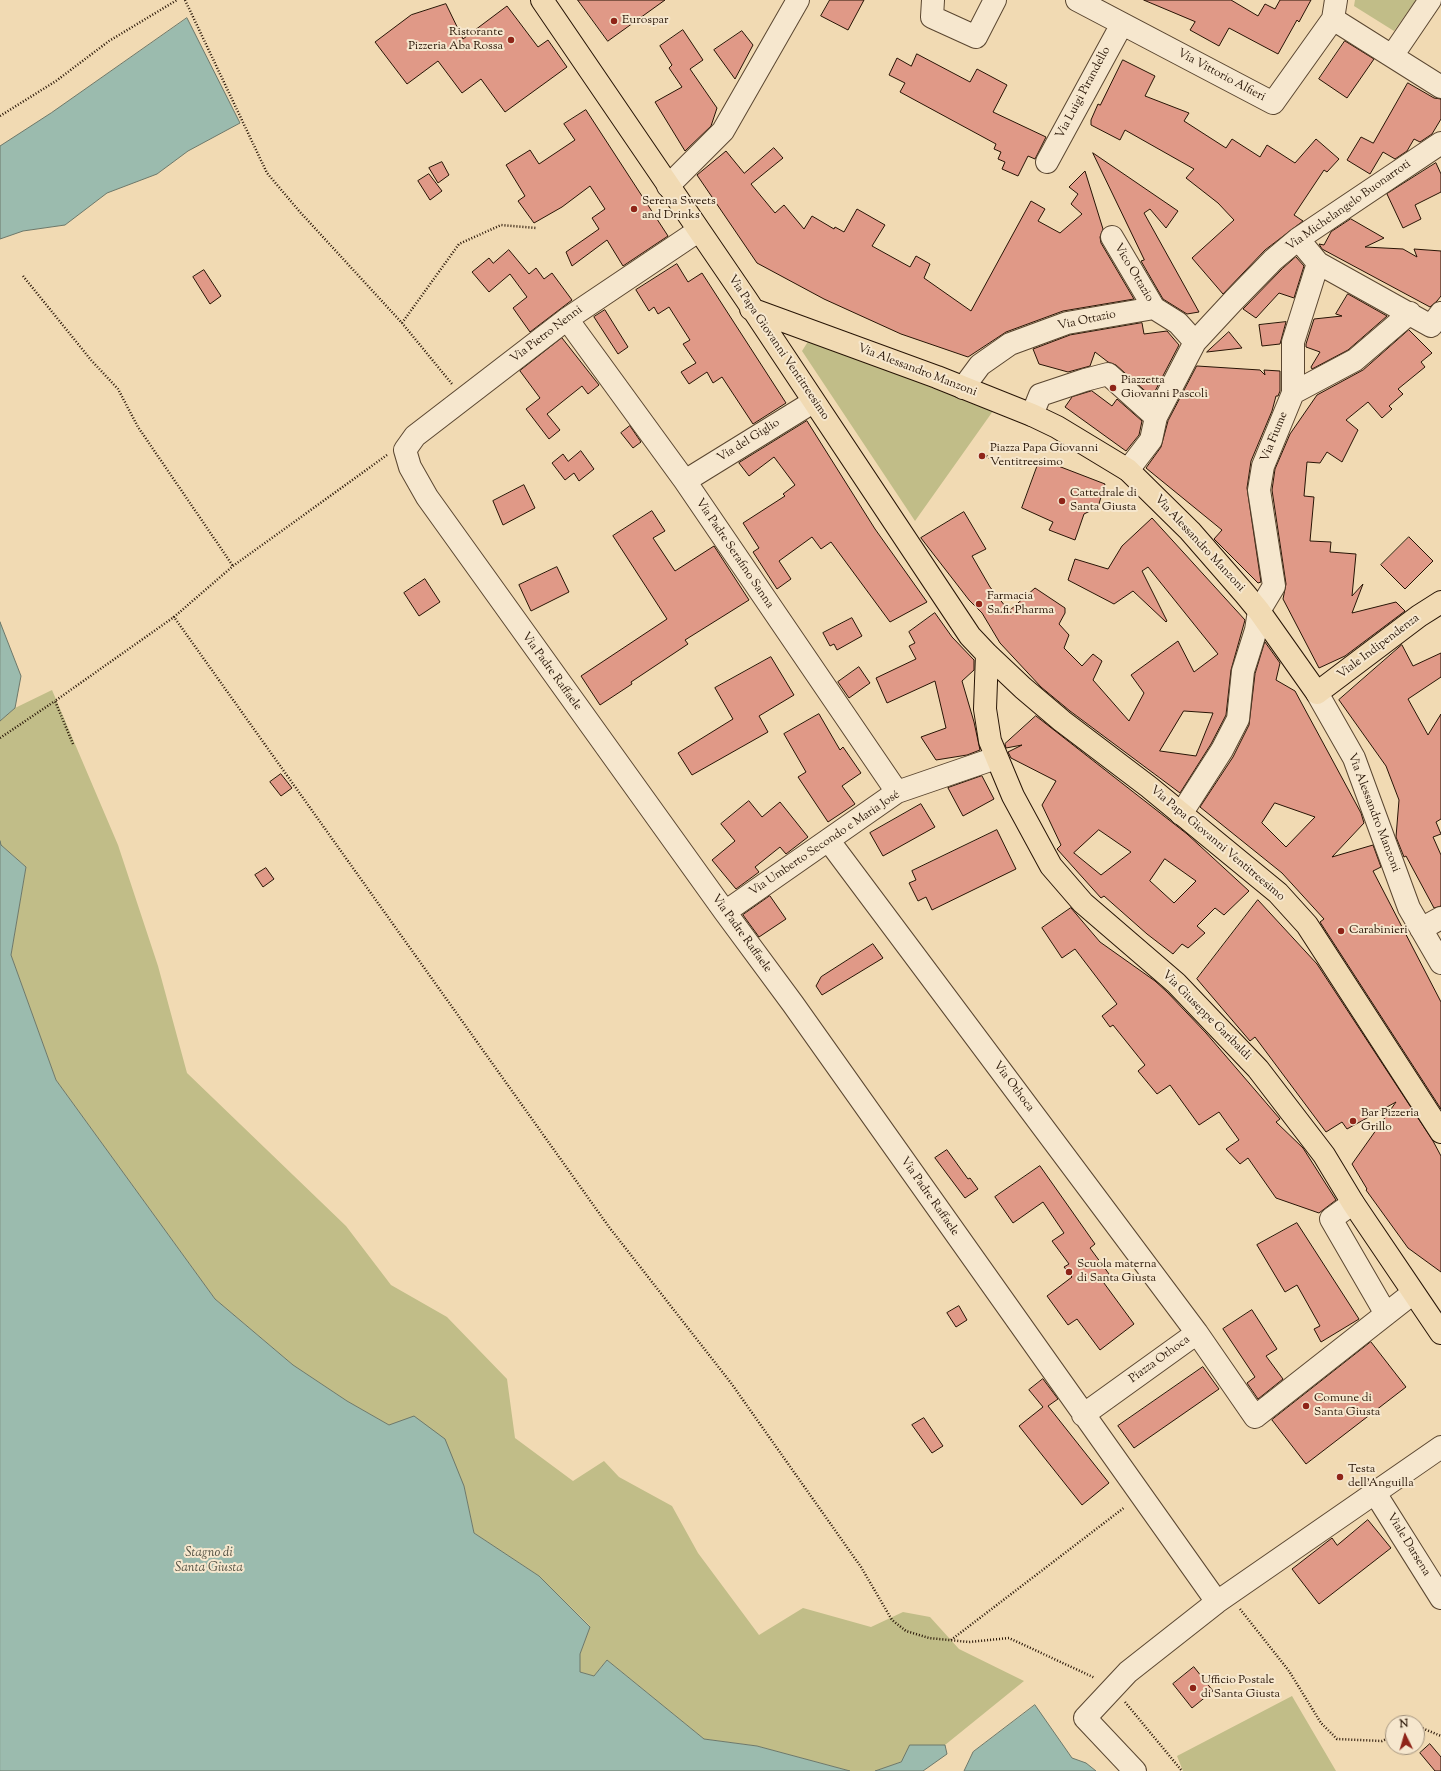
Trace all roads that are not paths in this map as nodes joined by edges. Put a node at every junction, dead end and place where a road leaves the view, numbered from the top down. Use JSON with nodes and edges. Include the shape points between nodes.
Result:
{"nodes":[{"id":1,"x":542,"y":0,"type":"edge"},
{"id":2,"x":798,"y":0,"type":"edge"},
{"id":3,"x":933,"y":0,"type":"edge"},
{"id":4,"x":995,"y":0,"type":"edge"},
{"id":5,"x":1077,"y":0,"type":"edge"},
{"id":6,"x":1430,"y":0,"type":"edge"},
{"id":7,"x":1334,"y":9,"type":"edge"},
{"id":8,"x":1122,"y":24,"type":"junction"},
{"id":9,"x":1392,"y":56,"type":"junction"},
{"id":10,"x":1441,"y":87,"type":"edge"},
{"id":11,"x":1441,"y":144,"type":"edge"},
{"id":12,"x":1047,"y":162,"type":"dead end"},
{"id":13,"x":668,"y":186,"type":"junction"},
{"id":14,"x":698,"y":231,"type":"junction"},
{"id":15,"x":1112,"y":237,"type":"dead end"},
{"id":16,"x":1298,"y":239,"type":"junction"},
{"id":17,"x":1318,"y":263,"type":"junction"},
{"id":18,"x":1154,"y":308,"type":"junction"},
{"id":19,"x":751,"y":309,"type":"junction"},
{"id":20,"x":1410,"y":313,"type":"junction"},
{"id":21,"x":1441,"y":313,"type":"edge"},
{"id":22,"x":567,"y":320,"type":"junction"},
{"id":23,"x":1195,"y":342,"type":"junction"},
{"id":24,"x":964,"y":388,"type":"junction"},
{"id":25,"x":1293,"y":393,"type":"junction"},
{"id":26,"x":813,"y":402,"type":"junction"},
{"id":27,"x":1032,"y":415,"type":"junction"},
{"id":28,"x":1156,"y":417,"type":"junction"},
{"id":29,"x":405,"y":450,"type":"joint"},
{"id":30,"x":1128,"y":470,"type":"junction"},
{"id":31,"x":685,"y":481,"type":"junction"},
{"id":32,"x":1441,"y":602,"type":"edge"},
{"id":33,"x":1259,"y":611,"type":"junction"},
{"id":34,"x":986,"y":654,"type":"junction"},
{"id":35,"x":1023,"y":688,"type":"junction"},
{"id":36,"x":1317,"y":692,"type":"junction"},
{"id":37,"x":985,"y":709,"type":"junction"},
{"id":38,"x":996,"y":758,"type":"junction"},
{"id":39,"x":897,"y":792,"type":"junction"},
{"id":40,"x":1182,"y":814,"type":"junction"},
{"id":41,"x":829,"y":841,"type":"junction"},
{"id":42,"x":725,"y":912,"type":"junction"},
{"id":43,"x":1441,"y":918,"type":"edge"},
{"id":44,"x":1421,"y":929,"type":"junction"},
{"id":45,"x":1441,"y":963,"type":"edge"},
{"id":46,"x":1441,"y":1132,"type":"edge"},
{"id":47,"x":1354,"y":1203,"type":"junction"},
{"id":48,"x":1413,"y":1293,"type":"junction"},
{"id":49,"x":1386,"y":1314,"type":"junction"},
{"id":50,"x":1197,"y":1333,"type":"junction"},
{"id":51,"x":1441,"y":1333,"type":"edge"},
{"id":52,"x":1083,"y":1415,"type":"junction"},
{"id":53,"x":1441,"y":1447,"type":"edge"},
{"id":54,"x":1375,"y":1493,"type":"junction"},
{"id":55,"x":1223,"y":1598,"type":"junction"},
{"id":56,"x":1441,"y":1598,"type":"edge"},
{"id":57,"x":1135,"y":1771,"type":"edge"}],
"edges":[{"from":1,"to":13,"type":"main road","name":"Via Papa Giovanni Ventitreesimo"},
{"from":2,"to":13,"type":"street","via":[[724,131]]},
{"from":3,"to":4,"type":"street","via":[[932,17],[976,37]]},
{"from":5,"to":8,"type":"street","name":"Via Vittorio Alfieri"},
{"from":6,"to":9,"type":"street"},
{"from":7,"to":8,"type":"street","name":"Via Vittorio Alfieri","via":[[1273,103]]},
{"from":7,"to":9,"type":"street"},
{"from":8,"to":12,"type":"street","name":"Via Luigi Pirandello"},
{"from":9,"to":10,"type":"street"},
{"from":11,"to":16,"type":"street","name":"Via Michelangelo Buonarroti"},
{"from":13,"to":14,"type":"main road","name":"Via Papa Giovanni Ventitreesimo"},
{"from":14,"to":19,"type":"main road","name":"Via Papa Giovanni Ventitreesimo"},
{"from":14,"to":22,"type":"street","name":"Via Pietro Nenni"},
{"from":15,"to":18,"type":"street","name":"Vico Ottazio"},
{"from":16,"to":17,"type":"street"},
{"from":16,"to":23,"type":"street","name":"Via Michelangelo Buonarroti","via":[[1273,260]]},
{"from":17,"to":20,"type":"street"},
{"from":17,"to":25,"type":"street","name":"Via Fiume","via":[[1293,342]]},
{"from":18,"to":23,"type":"street","via":[[1178,323]]},
{"from":18,"to":24,"type":"street","name":"Via Ottazio","via":[[1067,323],[1010,344],[980,365]]},
{"from":19,"to":24,"type":"main road","name":"Via Alessandro Manzoni"},
{"from":19,"to":26,"type":"main road","name":"Via Papa Giovanni Ventitreesimo"},
{"from":20,"to":21,"type":"street","via":[[1431,326]]},
{"from":20,"to":25,"type":"street","via":[[1354,360]]},
{"from":22,"to":29,"type":"street","name":"Via Pietro Nenni","via":[[415,436]]},
{"from":22,"to":31,"type":"street","name":"Via Padre Serafino Sanna"},
{"from":23,"to":28,"type":"street","name":"Via Michelangelo Buonarroti"},
{"from":24,"to":27,"type":"main road","name":"Via Alessandro Manzoni"},
{"from":25,"to":33,"type":"street","name":"Via Fiume","via":[[1263,466],[1259,490],[1274,586]]},
{"from":26,"to":31,"type":"street","name":"Via del Giglio"},
{"from":26,"to":34,"type":"main road","name":"Via Papa Giovanni Ventitreesimo","via":[[970,636]]},
{"from":27,"to":28,"type":"street","via":[[1040,395],[1108,374]]},
{"from":27,"to":30,"type":"main road","name":"Via Alessandro Manzoni","via":[[1057,427]]},
{"from":28,"to":30,"type":"street","name":"Via Michelangelo Buonarroti","via":[[1151,440]]},
{"from":29,"to":42,"type":"street","name":"Via Padre Raffaele","via":[[410,467],[431,504]]},
{"from":30,"to":33,"type":"main road","name":"Via Alessandro Manzoni","via":[[1190,531]]},
{"from":31,"to":39,"type":"street","name":"Via Padre Serafino Sanna"},
{"from":32,"to":36,"type":"main road","name":"Viale Indipendenza"},
{"from":33,"to":36,"type":"main road","name":"Via Alessandro Manzoni"},
{"from":33,"to":40,"type":"street","via":[[1243,671],[1238,719]]},
{"from":34,"to":35,"type":"main road","name":"Via Papa Giovanni Ventitreesimo"},
{"from":34,"to":37,"type":"main road","name":"Via Giuseppe Garibaldi"},
{"from":35,"to":37,"type":"main road","via":[[1005,690],[994,697]]},
{"from":35,"to":40,"type":"main road","name":"Via Papa Giovanni Ventitreesimo"},
{"from":36,"to":44,"type":"street","name":"Via Alessandro Manzoni","via":[[1354,758],[1409,908]]},
{"from":37,"to":38,"type":"main road","name":"Via Giuseppe Garibaldi","via":[[990,741]]},
{"from":38,"to":39,"type":"street","name":"Via Umberto Secondo e Maria José"},
{"from":38,"to":47,"type":"main road","name":"Via Giuseppe Garibaldi","via":[[1013,796],[1051,866],[1083,903],[1176,983],[1258,1070],[1324,1155]]},
{"from":39,"to":41,"type":"street","name":"Via Umberto Secondo e Maria José"},
{"from":40,"to":46,"type":"main road","name":"Via Papa Giovanni Ventitreesimo","via":[[1278,893],[1307,924]]},
{"from":41,"to":42,"type":"street","name":"Via Umberto Secondo e Maria José"},
{"from":41,"to":50,"type":"street","name":"Via Othoca"},
{"from":42,"to":52,"type":"street","name":"Via Padre Raffaele","via":[[793,1004]]},
{"from":43,"to":44,"type":"street"},
{"from":44,"to":45,"type":"street","name":"Via Alessandro Manzoni"},
{"from":47,"to":48,"type":"main road","name":"Via Giuseppe Garibaldi"},
{"from":47,"to":49,"type":"street","via":[[1331,1219]]},
{"from":48,"to":49,"type":"street","name":"Piazza Othoca"},
{"from":48,"to":51,"type":"main road","name":"Via Giuseppe Garibaldi"},
{"from":49,"to":50,"type":"street","name":"Piazza Othoca","via":[[1255,1417]]},
{"from":50,"to":52,"type":"street","name":"Piazza Othoca"},
{"from":52,"to":55,"type":"street","via":[[1140,1495]]},
{"from":53,"to":54,"type":"street"},
{"from":54,"to":55,"type":"street"},
{"from":54,"to":56,"type":"street","name":"Viale Darsena"},
{"from":55,"to":57,"type":"street","via":[[1121,1680],[1085,1718]]}]}
